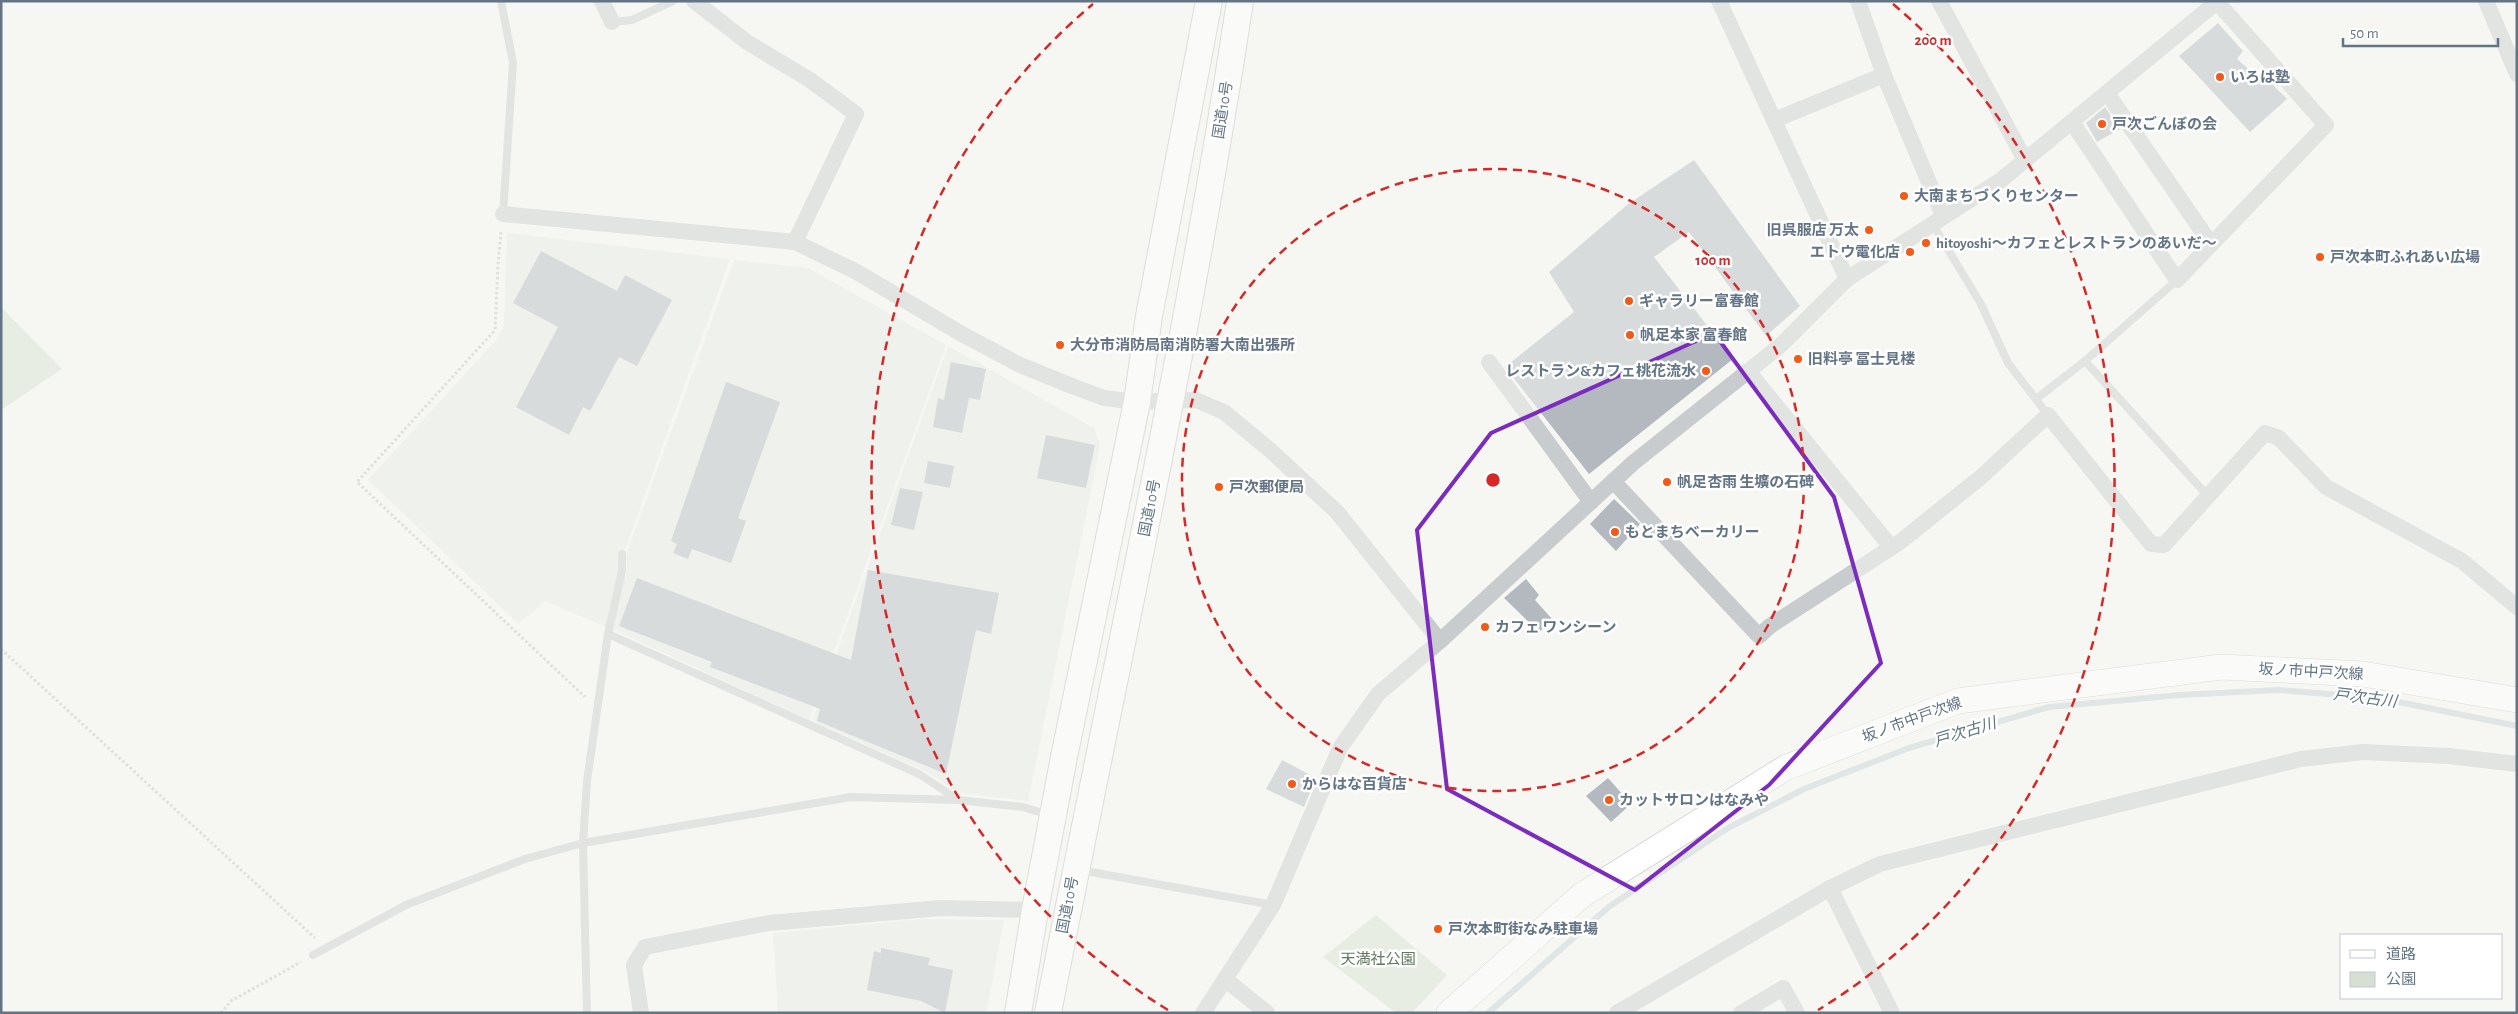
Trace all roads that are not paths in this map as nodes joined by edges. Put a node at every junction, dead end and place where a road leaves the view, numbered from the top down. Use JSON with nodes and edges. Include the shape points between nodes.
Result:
{"nodes":[{"id":1,"x":501,"y":1,"type":"edge"},
{"id":2,"x":602,"y":1,"type":"edge"},
{"id":3,"x":673,"y":1,"type":"edge"},
{"id":4,"x":694,"y":1,"type":"edge"},
{"id":5,"x":1210,"y":1,"type":"edge"},
{"id":6,"x":1240,"y":1,"type":"edge"},
{"id":7,"x":1719,"y":1,"type":"edge"},
{"id":8,"x":1858,"y":1,"type":"edge"},
{"id":9,"x":1939,"y":1,"type":"edge"},
{"id":10,"x":2486,"y":1,"type":"edge"},
{"id":11,"x":2218,"y":2,"type":"edge"},
{"id":12,"x":612,"y":22,"type":"joint"},
{"id":13,"x":2517,"y":74,"type":"edge"},
{"id":14,"x":1884,"y":75,"type":"junction"},
{"id":15,"x":2107,"y":93,"type":"junction"},
{"id":16,"x":1774,"y":120,"type":"junction"},
{"id":17,"x":2072,"y":122,"type":"junction"},
{"id":18,"x":2025,"y":160,"type":"junction"},
{"id":19,"x":503,"y":214,"type":"joint"},
{"id":20,"x":1938,"y":219,"type":"junction"},
{"id":21,"x":795,"y":242,"type":"junction"},
{"id":22,"x":2211,"y":244,"type":"junction"},
{"id":23,"x":1847,"y":280,"type":"junction"},
{"id":24,"x":2178,"y":280,"type":"junction"},
{"id":25,"x":2085,"y":361,"type":"junction"},
{"id":26,"x":1489,"y":362,"type":"dead end"},
{"id":27,"x":1748,"y":371,"type":"junction"},
{"id":28,"x":2036,"y":399,"type":"junction"},
{"id":29,"x":1171,"y":400,"type":"junction"},
{"id":30,"x":1137,"y":402,"type":"junction"},
{"id":31,"x":2048,"y":415,"type":"junction"},
{"id":32,"x":1613,"y":481,"type":"junction"},
{"id":33,"x":2208,"y":497,"type":"junction"},
{"id":34,"x":1591,"y":502,"type":"junction"},
{"id":35,"x":1892,"y":547,"type":"junction"},
{"id":36,"x":622,"y":554,"type":"dead end"},
{"id":37,"x":2517,"y":607,"type":"edge"},
{"id":38,"x":608,"y":634,"type":"junction"},
{"id":39,"x":1440,"y":641,"type":"junction"},
{"id":40,"x":2517,"y":700,"type":"edge"},
{"id":41,"x":2517,"y":764,"type":"edge"},
{"id":42,"x":958,"y":800,"type":"junction"},
{"id":43,"x":1054,"y":816,"type":"junction"},
{"id":44,"x":583,"y":843,"type":"junction"},
{"id":45,"x":1075,"y":870,"type":"junction"},
{"id":46,"x":1830,"y":888,"type":"junction"},
{"id":47,"x":1273,"y":905,"type":"junction"},
{"id":48,"x":1035,"y":910,"type":"junction"},
{"id":49,"x":312,"y":955,"type":"road end"},
{"id":50,"x":1226,"y":979,"type":"junction"},
{"id":51,"x":587,"y":1013,"type":"edge"},
{"id":52,"x":641,"y":1013,"type":"edge"},
{"id":53,"x":1018,"y":1013,"type":"edge"},
{"id":54,"x":1048,"y":1013,"type":"edge"},
{"id":55,"x":1203,"y":1013,"type":"edge"},
{"id":56,"x":1267,"y":1013,"type":"edge"},
{"id":57,"x":1449,"y":1013,"type":"edge"},
{"id":58,"x":1617,"y":1013,"type":"edge"},
{"id":59,"x":1741,"y":1013,"type":"edge"},
{"id":60,"x":1797,"y":1013,"type":"edge"},
{"id":61,"x":1892,"y":1013,"type":"edge"}],
"edges":[{"from":1,"to":19,"type":"lane","via":[[513,63]]},
{"from":2,"to":12,"type":"street"},
{"from":3,"to":12,"type":"lane","via":[[632,20]]},
{"from":4,"to":21,"type":"street","via":[[747,42],[810,80],[856,114]]},
{"from":5,"to":30,"type":"highway","name":"国道10号","via":[[1149,316]]},
{"from":6,"to":29,"type":"highway","name":"国道10号","via":[[1212,178]]},
{"from":7,"to":16,"type":"street"},
{"from":8,"to":14,"type":"street"},
{"from":9,"to":18,"type":"street"},
{"from":10,"to":13,"type":"street"},
{"from":11,"to":15,"type":"street"},
{"from":11,"to":22,"type":"street","via":[[2326,125]]},
{"from":14,"to":16,"type":"street"},
{"from":14,"to":20,"type":"street"},
{"from":15,"to":17,"type":"street"},
{"from":15,"to":22,"type":"street"},
{"from":16,"to":23,"type":"street"},
{"from":17,"to":18,"type":"street"},
{"from":17,"to":24,"type":"street"},
{"from":18,"to":20,"type":"street","via":[[2001,180]]},
{"from":19,"to":21,"type":"street"},
{"from":20,"to":23,"type":"street"},
{"from":20,"to":28,"type":"lane","via":[[2008,363]]},
{"from":21,"to":30,"type":"street","via":[[854,271],[1020,365],[1104,398]]},
{"from":22,"to":24,"type":"street"},
{"from":23,"to":27,"type":"street","via":[[1781,345]]},
{"from":24,"to":25,"type":"lane"},
{"from":25,"to":28,"type":"lane"},
{"from":25,"to":33,"type":"lane"},
{"from":26,"to":34,"type":"street"},
{"from":27,"to":32,"type":"street"},
{"from":27,"to":35,"type":"street"},
{"from":28,"to":31,"type":"lane"},
{"from":29,"to":30,"type":"street"},
{"from":29,"to":39,"type":"street","via":[[1196,400],[1224,412],[1270,450],[1337,512]]},
{"from":29,"to":45,"type":"highway","name":"国道10号"},
{"from":30,"to":43,"type":"highway","name":"国道10号"},
{"from":31,"to":33,"type":"street","via":[[2151,544],[2164,545]]},
{"from":31,"to":35,"type":"street","via":[[1981,477]]},
{"from":32,"to":34,"type":"street"},
{"from":32,"to":35,"type":"street","via":[[1759,636]]},
{"from":33,"to":37,"type":"street","via":[[2265,433],[2279,438],[2326,487],[2462,561]]},
{"from":34,"to":39,"type":"street"},
{"from":36,"to":38,"type":"lane","via":[[622,571]]},
{"from":38,"to":42,"type":"lane","via":[[919,774]]},
{"from":38,"to":44,"type":"lane","via":[[587,781]]},
{"from":39,"to":47,"type":"street","via":[[1378,694],[1340,748]]},
{"from":40,"to":57,"type":"main road","name":"坂ノ市中戸次線","via":[[2362,674],[2221,666],[1958,701],[1784,768],[1582,895]]},
{"from":41,"to":46,"type":"street","via":[[2449,756],[2363,752],[2301,760],[1880,864]]},
{"from":42,"to":43,"type":"lane","via":[[1024,807]]},
{"from":42,"to":44,"type":"lane","via":[[851,797]]},
{"from":43,"to":48,"type":"highway","name":"国道10号"},
{"from":44,"to":49,"type":"lane","via":[[525,859],[406,905]]},
{"from":44,"to":51,"type":"lane"},
{"from":45,"to":47,"type":"lane"},
{"from":45,"to":54,"type":"highway","name":"国道10号"},
{"from":46,"to":58,"type":"street"},
{"from":46,"to":61,"type":"street"},
{"from":47,"to":50,"type":"street"},
{"from":48,"to":52,"type":"street","via":[[941,908],[770,923],[645,947],[634,965]]},
{"from":48,"to":53,"type":"highway","name":"国道10号"},
{"from":50,"to":55,"type":"street"},
{"from":50,"to":56,"type":"street"},
{"from":59,"to":60,"type":"street","via":[[1783,988]]}]}
